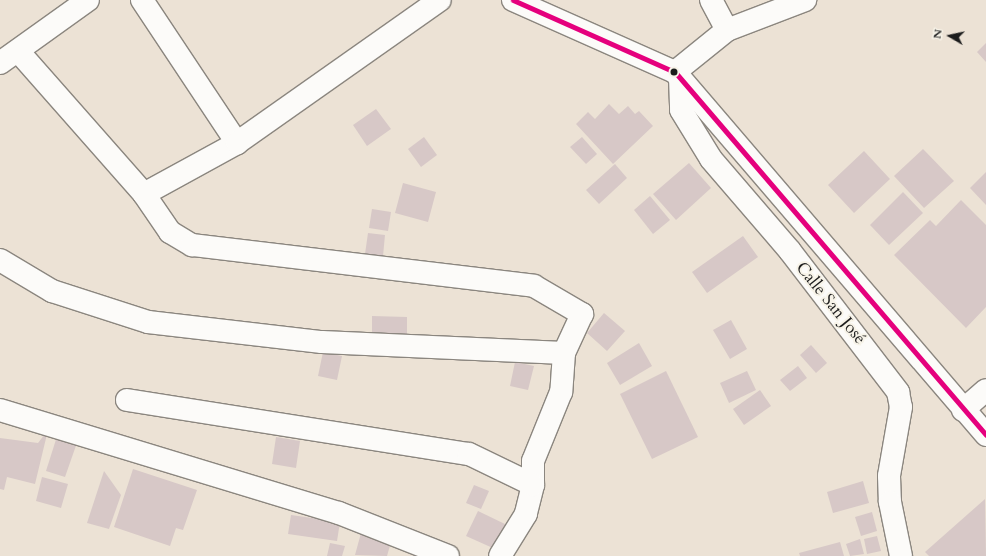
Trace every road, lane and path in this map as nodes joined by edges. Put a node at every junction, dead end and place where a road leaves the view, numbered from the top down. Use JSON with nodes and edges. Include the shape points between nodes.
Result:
{"nodes":[{"id":1,"x":88,"y":0,"type":"edge"},
{"id":2,"x":142,"y":0,"type":"edge"},
{"id":3,"x":440,"y":0,"type":"edge"},
{"id":4,"x":513,"y":0,"type":"edge"},
{"id":5,"x":711,"y":0,"type":"edge"},
{"id":6,"x":805,"y":0,"type":"edge"},
{"id":7,"x":727,"y":30,"type":"junction"},
{"id":8,"x":5,"y":61,"type":"edge"},
{"id":9,"x":677,"y":74,"type":"junction"},
{"id":10,"x":237,"y":143,"type":"junction"},
{"id":11,"x":144,"y":194,"type":"junction"},
{"id":12,"x":0,"y":260,"type":"edge"},
{"id":13,"x":564,"y":353,"type":"junction"},
{"id":14,"x":986,"y":390,"type":"edge"},
{"id":15,"x":127,"y":400,"type":"dead end"},
{"id":16,"x":0,"y":410,"type":"edge"},
{"id":17,"x":963,"y":410,"type":"junction"},
{"id":18,"x":986,"y":434,"type":"edge"},
{"id":19,"x":533,"y":485,"type":"junction"},
{"id":20,"x":448,"y":556,"type":"edge"},
{"id":21,"x":500,"y":556,"type":"edge"},
{"id":22,"x":901,"y":556,"type":"edge"}],
"edges":[{"from":1,"to":8,"type":"street"},
{"from":2,"to":10,"type":"street"},
{"from":3,"to":10,"type":"street"},
{"from":4,"to":9,"type":"street"},
{"from":5,"to":7,"type":"street"},
{"from":6,"to":7,"type":"street"},
{"from":7,"to":9,"type":"street"},
{"from":8,"to":11,"type":"street"},
{"from":9,"to":17,"type":"street"},
{"from":9,"to":22,"type":"street","name":"Calle San José","via":[[681,110],[711,159],[795,257],[898,392],[901,407],[889,476],[890,502]]},
{"from":10,"to":11,"type":"street"},
{"from":11,"to":13,"type":"street","via":[[170,232],[192,245],[534,286],[582,314]]},
{"from":12,"to":13,"type":"street","via":[[52,291],[148,322],[322,342]]},
{"from":13,"to":19,"type":"street","via":[[561,392],[533,461]]},
{"from":14,"to":17,"type":"street"},
{"from":15,"to":19,"type":"street","via":[[469,454]]},
{"from":16,"to":20,"type":"street","via":[[340,513]]},
{"from":17,"to":18,"type":"street"},
{"from":19,"to":21,"type":"street","via":[[526,514]]}]}
